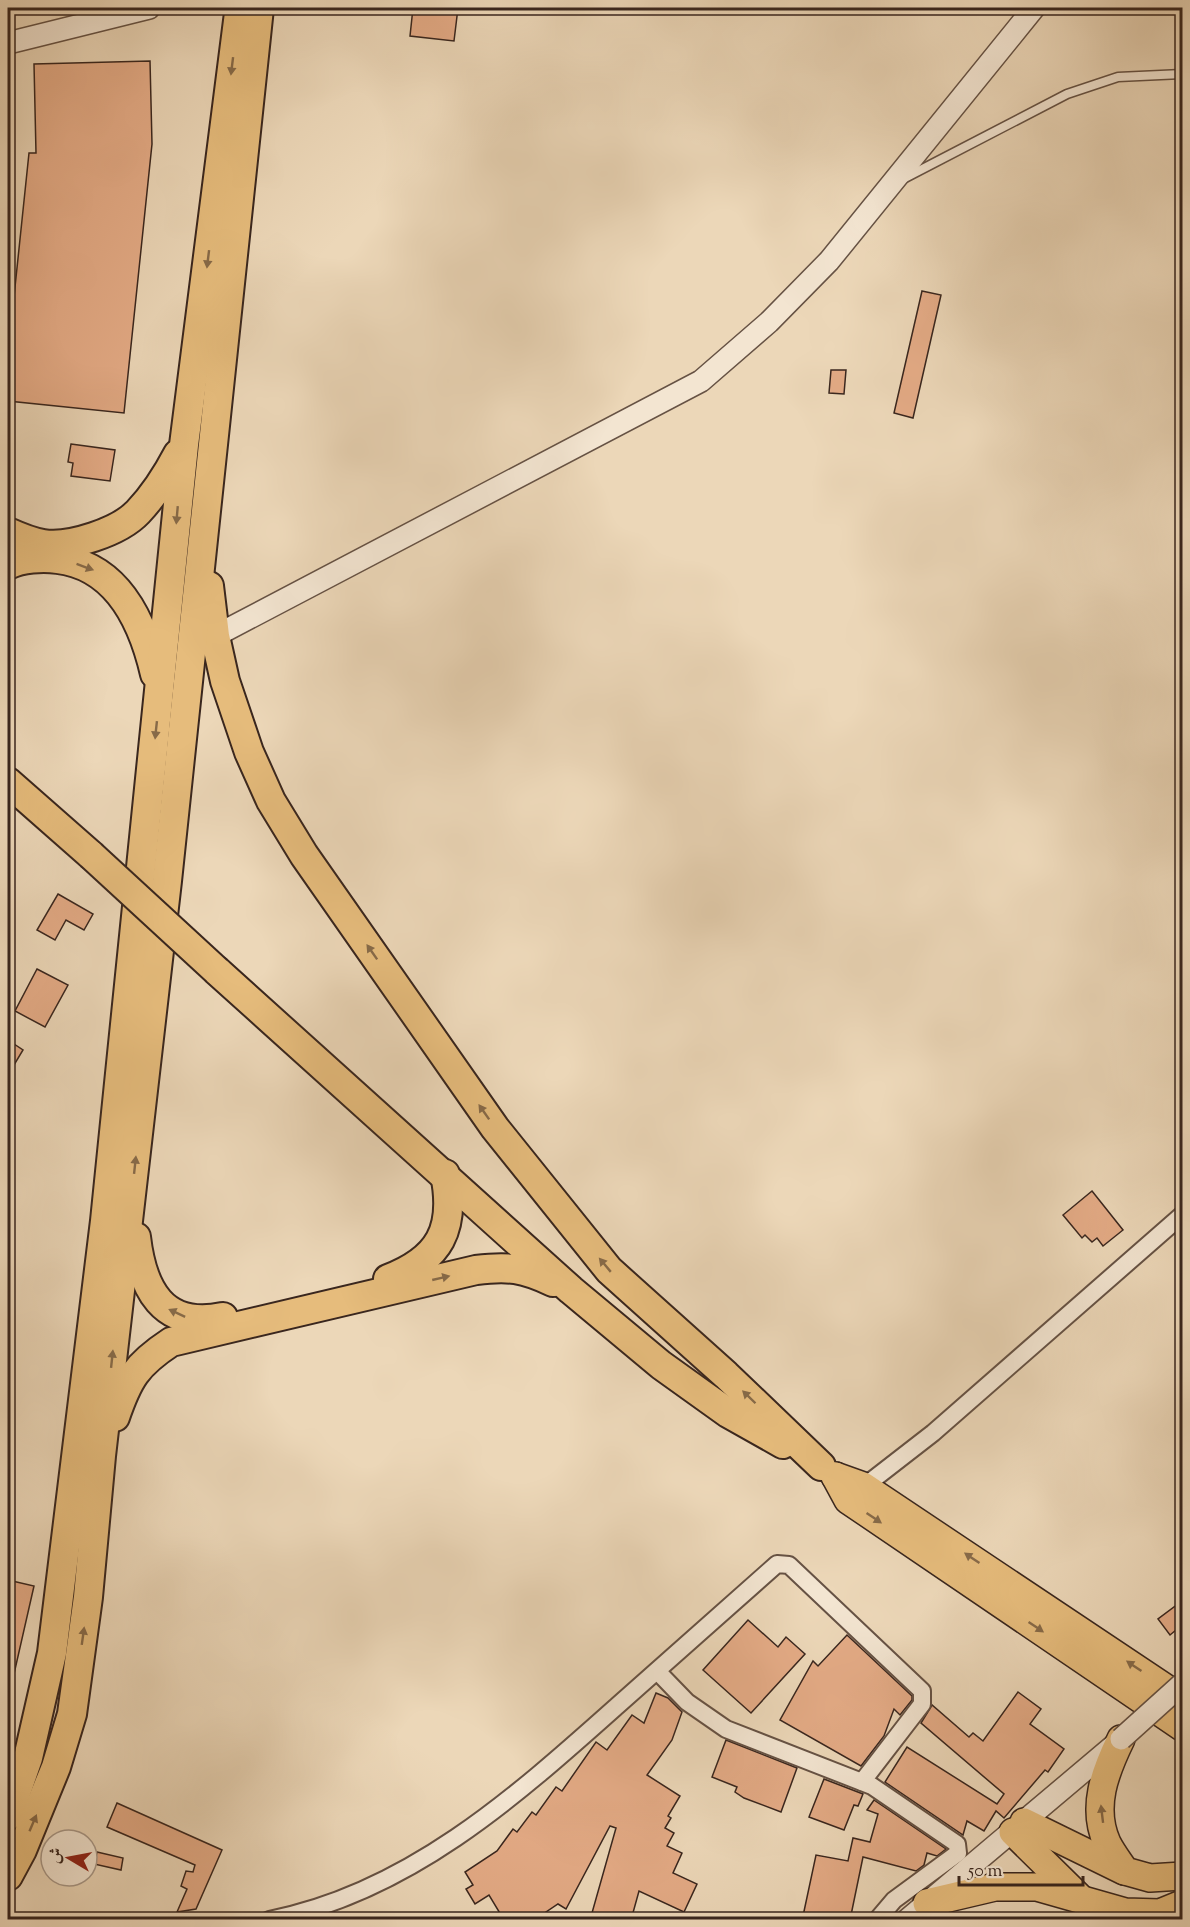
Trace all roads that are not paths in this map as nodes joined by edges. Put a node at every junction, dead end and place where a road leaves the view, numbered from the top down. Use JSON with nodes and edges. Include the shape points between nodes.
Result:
{"nodes":[{"id":1,"x":148,"y":8,"type":"edge"},
{"id":2,"x":239,"y":8,"type":"edge"},
{"id":3,"x":259,"y":8,"type":"edge"},
{"id":4,"x":1034,"y":8,"type":"edge"},
{"id":5,"x":8,"y":44,"type":"edge"},
{"id":6,"x":1182,"y":74,"type":"edge"},
{"id":7,"x":891,"y":184,"type":"junction"},
{"id":8,"x":184,"y":445,"type":"junction"},
{"id":9,"x":207,"y":506,"type":"junction"},
{"id":10,"x":8,"y":532,"type":"edge"},
{"id":11,"x":8,"y":564,"type":"edge"},
{"id":12,"x":215,"y":636,"type":"junction"},
{"id":13,"x":160,"y":696,"type":"junction"},
{"id":14,"x":8,"y":782,"type":"edge"},
{"id":15,"x":445,"y":1174,"type":"junction"},
{"id":16,"x":131,"y":1198,"type":"junction"},
{"id":17,"x":1182,"y":1215,"type":"edge"},
{"id":18,"x":571,"y":1290,"type":"junction"},
{"id":19,"x":101,"y":1456,"type":"junction"},
{"id":20,"x":842,"y":1482,"type":"junction"},
{"id":21,"x":657,"y":1671,"type":"junction"},
{"id":22,"x":1182,"y":1684,"type":"edge"},
{"id":23,"x":1182,"y":1699,"type":"edge"},
{"id":24,"x":1182,"y":1727,"type":"edge"},
{"id":25,"x":1121,"y":1739,"type":"junction"},
{"id":26,"x":862,"y":1782,"type":"junction"},
{"id":27,"x":8,"y":1816,"type":"edge"},
{"id":28,"x":1019,"y":1827,"type":"junction"},
{"id":29,"x":1125,"y":1871,"type":"junction"},
{"id":30,"x":8,"y":1876,"type":"edge"},
{"id":31,"x":1182,"y":1876,"type":"edge"},
{"id":32,"x":1079,"y":1897,"type":"junction"},
{"id":33,"x":1182,"y":1904,"type":"edge"},
{"id":34,"x":917,"y":1911,"type":"edge"},
{"id":35,"x":268,"y":1920,"type":"edge"},
{"id":36,"x":877,"y":1920,"type":"edge"}],
"edges":[{"from":1,"to":5,"type":"street"},
{"from":2,"to":8,"type":"highway","one_way":true},
{"from":3,"to":9,"type":"highway"},
{"from":4,"to":7,"type":"street"},
{"from":6,"to":7,"type":"lane","via":[[1118,77],[1067,94]]},
{"from":7,"to":12,"type":"street","via":[[830,261],[769,322],[701,381]]},
{"from":8,"to":10,"type":"highway","via":[[161,485],[136,514],[104,533],[70,543],[44,544]]},
{"from":8,"to":13,"type":"highway","one_way":true},
{"from":9,"to":12,"type":"highway"},
{"from":16,"to":9,"type":"highway","one_way":true},
{"from":11,"to":13,"type":"highway","one_way":true,"via":[[45,558],[68,560],[94,570],[120,591],[148,643]]},
{"from":20,"to":12,"type":"highway","one_way":true,"via":[[609,1270],[495,1128],[304,855],[271,801],[249,752],[225,681]]},
{"from":13,"to":27,"type":"highway","one_way":true,"via":[[105,1221],[52,1653],[28,1758]]},
{"from":14,"to":15,"type":"highway","bridge":true},
{"from":15,"to":16,"type":"highway","one_way":true,"via":[[450,1198],[442,1238],[427,1259],[412,1269],[388,1279],[207,1320],[188,1318],[166,1308],[147,1288],[139,1266]]},
{"from":15,"to":18,"type":"highway"},
{"from":19,"to":16,"type":"highway","one_way":true},
{"from":17,"to":20,"type":"street","via":[[933,1433]]},
{"from":19,"to":18,"type":"highway","one_way":true,"via":[[131,1377],[147,1358],[171,1342],[476,1270],[508,1266]]},
{"from":18,"to":20,"type":"highway","via":[[670,1372],[728,1413]]},
{"from":30,"to":19,"type":"highway","one_way":true,"via":[[56,1767],[72,1714]]},
{"from":23,"to":20,"type":"main road","one_way":true},
{"from":20,"to":24,"type":"main road","one_way":true},
{"from":21,"to":26,"type":"street","via":[[687,1702],[726,1729]]},
{"from":21,"to":26,"type":"street","via":[[777,1564],[789,1565],[924,1695],[922,1704]]},
{"from":21,"to":35,"type":"street","via":[[534,1780],[438,1852],[364,1891]]},
{"from":22,"to":25,"type":"street","bridge":true},
{"from":25,"to":28,"type":"street"},
{"from":29,"to":25,"type":"main road","one_way":true,"via":[[1107,1842],[1100,1808],[1103,1776]]},
{"from":26,"to":36,"type":"street","via":[[959,1847],[958,1853],[894,1900]]},
{"from":28,"to":29,"type":"main road"},
{"from":28,"to":32,"type":"main road"},
{"from":28,"to":34,"type":"street"},
{"from":29,"to":31,"type":"main road","via":[[1150,1878]]},
{"from":32,"to":33,"type":"main road","via":[[1125,1912],[1161,1913]]},
{"from":32,"to":34,"type":"main road","via":[[1037,1887],[995,1887]]}]}
